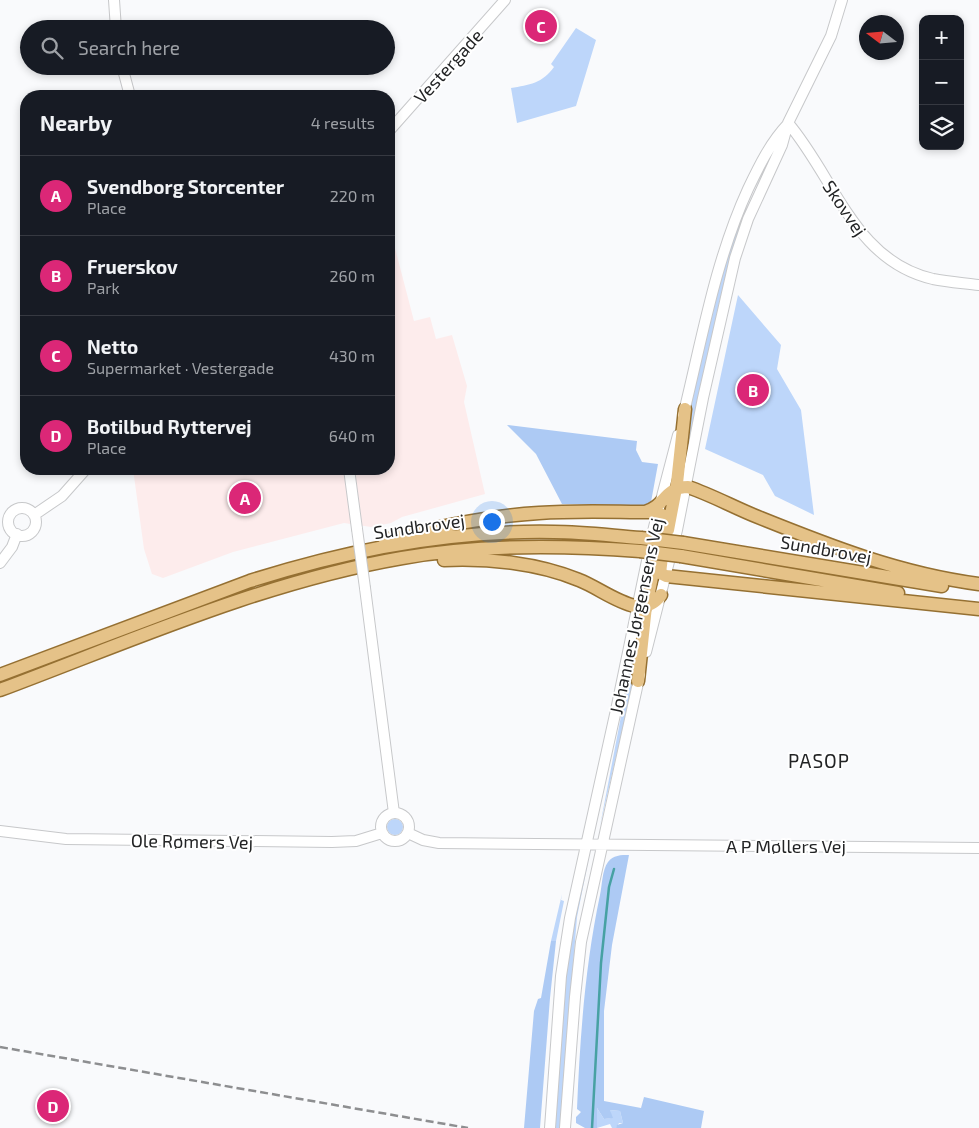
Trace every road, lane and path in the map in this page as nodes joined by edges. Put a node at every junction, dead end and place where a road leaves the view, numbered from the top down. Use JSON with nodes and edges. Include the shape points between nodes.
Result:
{"nodes":[{"id":1,"x":114,"y":0,"type":"edge"},
{"id":2,"x":506,"y":0,"type":"edge"},
{"id":3,"x":842,"y":0,"type":"edge"},
{"id":4,"x":115,"y":20,"type":"edge"},
{"id":5,"x":124,"y":75,"type":"edge"},
{"id":6,"x":128,"y":90,"type":"edge"},
{"id":7,"x":395,"y":124,"type":"edge"},
{"id":8,"x":788,"y":124,"type":"junction"},
{"id":9,"x":979,"y":285,"type":"edge"},
{"id":10,"x":684,"y":409,"type":"junction"},
{"id":11,"x":81,"y":475,"type":"edge"},
{"id":12,"x":350,"y":475,"type":"edge"},
{"id":13,"x":680,"y":488,"type":"junction"},
{"id":14,"x":659,"y":507,"type":"junction"},
{"id":15,"x":5,"y":515,"type":"edge"},
{"id":16,"x":34,"y":515,"type":"junction"},
{"id":17,"x":16,"y":534,"type":"junction"},
{"id":18,"x":641,"y":545,"type":"junction"},
{"id":19,"x":0,"y":563,"type":"edge"},
{"id":20,"x":285,"y":570,"type":"junction"},
{"id":21,"x":666,"y":576,"type":"junction"},
{"id":22,"x":313,"y":579,"type":"junction"},
{"id":23,"x":979,"y":584,"type":"edge"},
{"id":24,"x":979,"y":590,"type":"edge"},
{"id":25,"x":661,"y":595,"type":"junction"},
{"id":26,"x":979,"y":603,"type":"edge"},
{"id":27,"x":642,"y":606,"type":"junction"},
{"id":28,"x":979,"y":609,"type":"edge"},
{"id":29,"x":0,"y":675,"type":"edge"},
{"id":30,"x":638,"y":681,"type":"junction"},
{"id":31,"x":0,"y":690,"type":"edge"},
{"id":32,"x":394,"y":813,"type":"junction"},
{"id":33,"x":0,"y":831,"type":"edge"},
{"id":34,"x":382,"y":833,"type":"junction"},
{"id":35,"x":408,"y":833,"type":"junction"},
{"id":36,"x":594,"y":844,"type":"junction"},
{"id":37,"x":979,"y":848,"type":"edge"},
{"id":38,"x":550,"y":1128,"type":"edge"},
{"id":39,"x":565,"y":1128,"type":"edge"}],
"edges":[{"from":1,"to":4,"type":"street"},
{"from":2,"to":7,"type":"street","name":"Vestergade"},
{"from":3,"to":8,"type":"street","name":"Johannes Jørgensens Vej","via":[[818,67]]},
{"from":5,"to":6,"type":"street"},
{"from":8,"to":9,"type":"street","name":"Skovvej","via":[[800,137],[854,226],[885,256],[933,279]]},
{"from":8,"to":10,"type":"street","name":"Johannes Jørgensens Vej","via":[[775,138],[758,168],[725,247]]},
{"from":8,"to":13,"type":"street","name":"Johannes Jørgensens Vej","via":[[735,258]]},
{"from":10,"to":13,"type":"main road"},
{"from":10,"to":14,"type":"street","name":"Johannes Jørgensens Vej"},
{"from":11,"to":16,"type":"street","via":[[62,496]]},
{"from":12,"to":32,"type":"street","bridge":true},
{"from":13,"to":14,"type":"main road"},
{"from":13,"to":21,"type":"main road","via":[[660,569],[660,573]]},
{"from":13,"to":23,"type":"main road","via":[[868,560],[930,576]]},
{"from":14,"to":20,"type":"main road","via":[[644,512],[540,512],[478,519],[327,555]]},
{"from":14,"to":27,"type":"main road","via":[[663,524]]},
{"from":15,"to":16,"type":"street","via":[[20,508],[28,509]]},
{"from":15,"to":17,"type":"street"},
{"from":16,"to":17,"type":"street","via":[[36,526],[33,530],[25,535]]},
{"from":17,"to":19,"type":"street","via":[[12,547]]},
{"from":18,"to":20,"type":"main road","name":"Sundbrovej","via":[[555,532],[456,537],[382,547]]},
{"from":18,"to":22,"type":"main road","name":"Sundbrovej","via":[[481,549],[404,558]]},
{"from":18,"to":24,"type":"main road","name":"Sundbrovej","bridge":true,"via":[[683,543],[903,581]]},
{"from":18,"to":26,"type":"main road","name":"Sundbrovej","bridge":true,"via":[[681,556]]},
{"from":20,"to":29,"type":"main road","name":"Sundbrovej"},
{"from":21,"to":25,"type":"street","name":"Johannes Jørgensens Vej"},
{"from":21,"to":28,"type":"main road"},
{"from":22,"to":27,"type":"main road","via":[[425,562],[488,561],[557,572]]},
{"from":22,"to":31,"type":"main road","name":"Sundbrovej","via":[[228,605]]},
{"from":25,"to":27,"type":"main road","via":[[656,602]]},
{"from":25,"to":30,"type":"street","name":"Johannes Jørgensens Vej"},
{"from":27,"to":30,"type":"main road"},
{"from":27,"to":36,"type":"street","name":"Johannes Jørgensens Vej"},
{"from":30,"to":36,"type":"street","name":"Johannes Jørgensens Vej"},
{"from":32,"to":34,"type":"street","via":[[383,820]]},
{"from":32,"to":35,"type":"street","via":[[402,814],[408,820]]},
{"from":33,"to":34,"type":"street","name":"Ole Rømers Vej","via":[[66,839],[314,842],[356,841]]},
{"from":34,"to":35,"type":"street","via":[[395,841]]},
{"from":35,"to":36,"type":"street","via":[[435,843]]},
{"from":36,"to":37,"type":"street","name":"A P Møllers Vej"},
{"from":36,"to":38,"type":"street","name":"Johannes Jørgensens Vej","via":[[570,918]]},
{"from":36,"to":39,"type":"street","name":"Johannes Jørgensens Vej","via":[[575,997]]}]}
